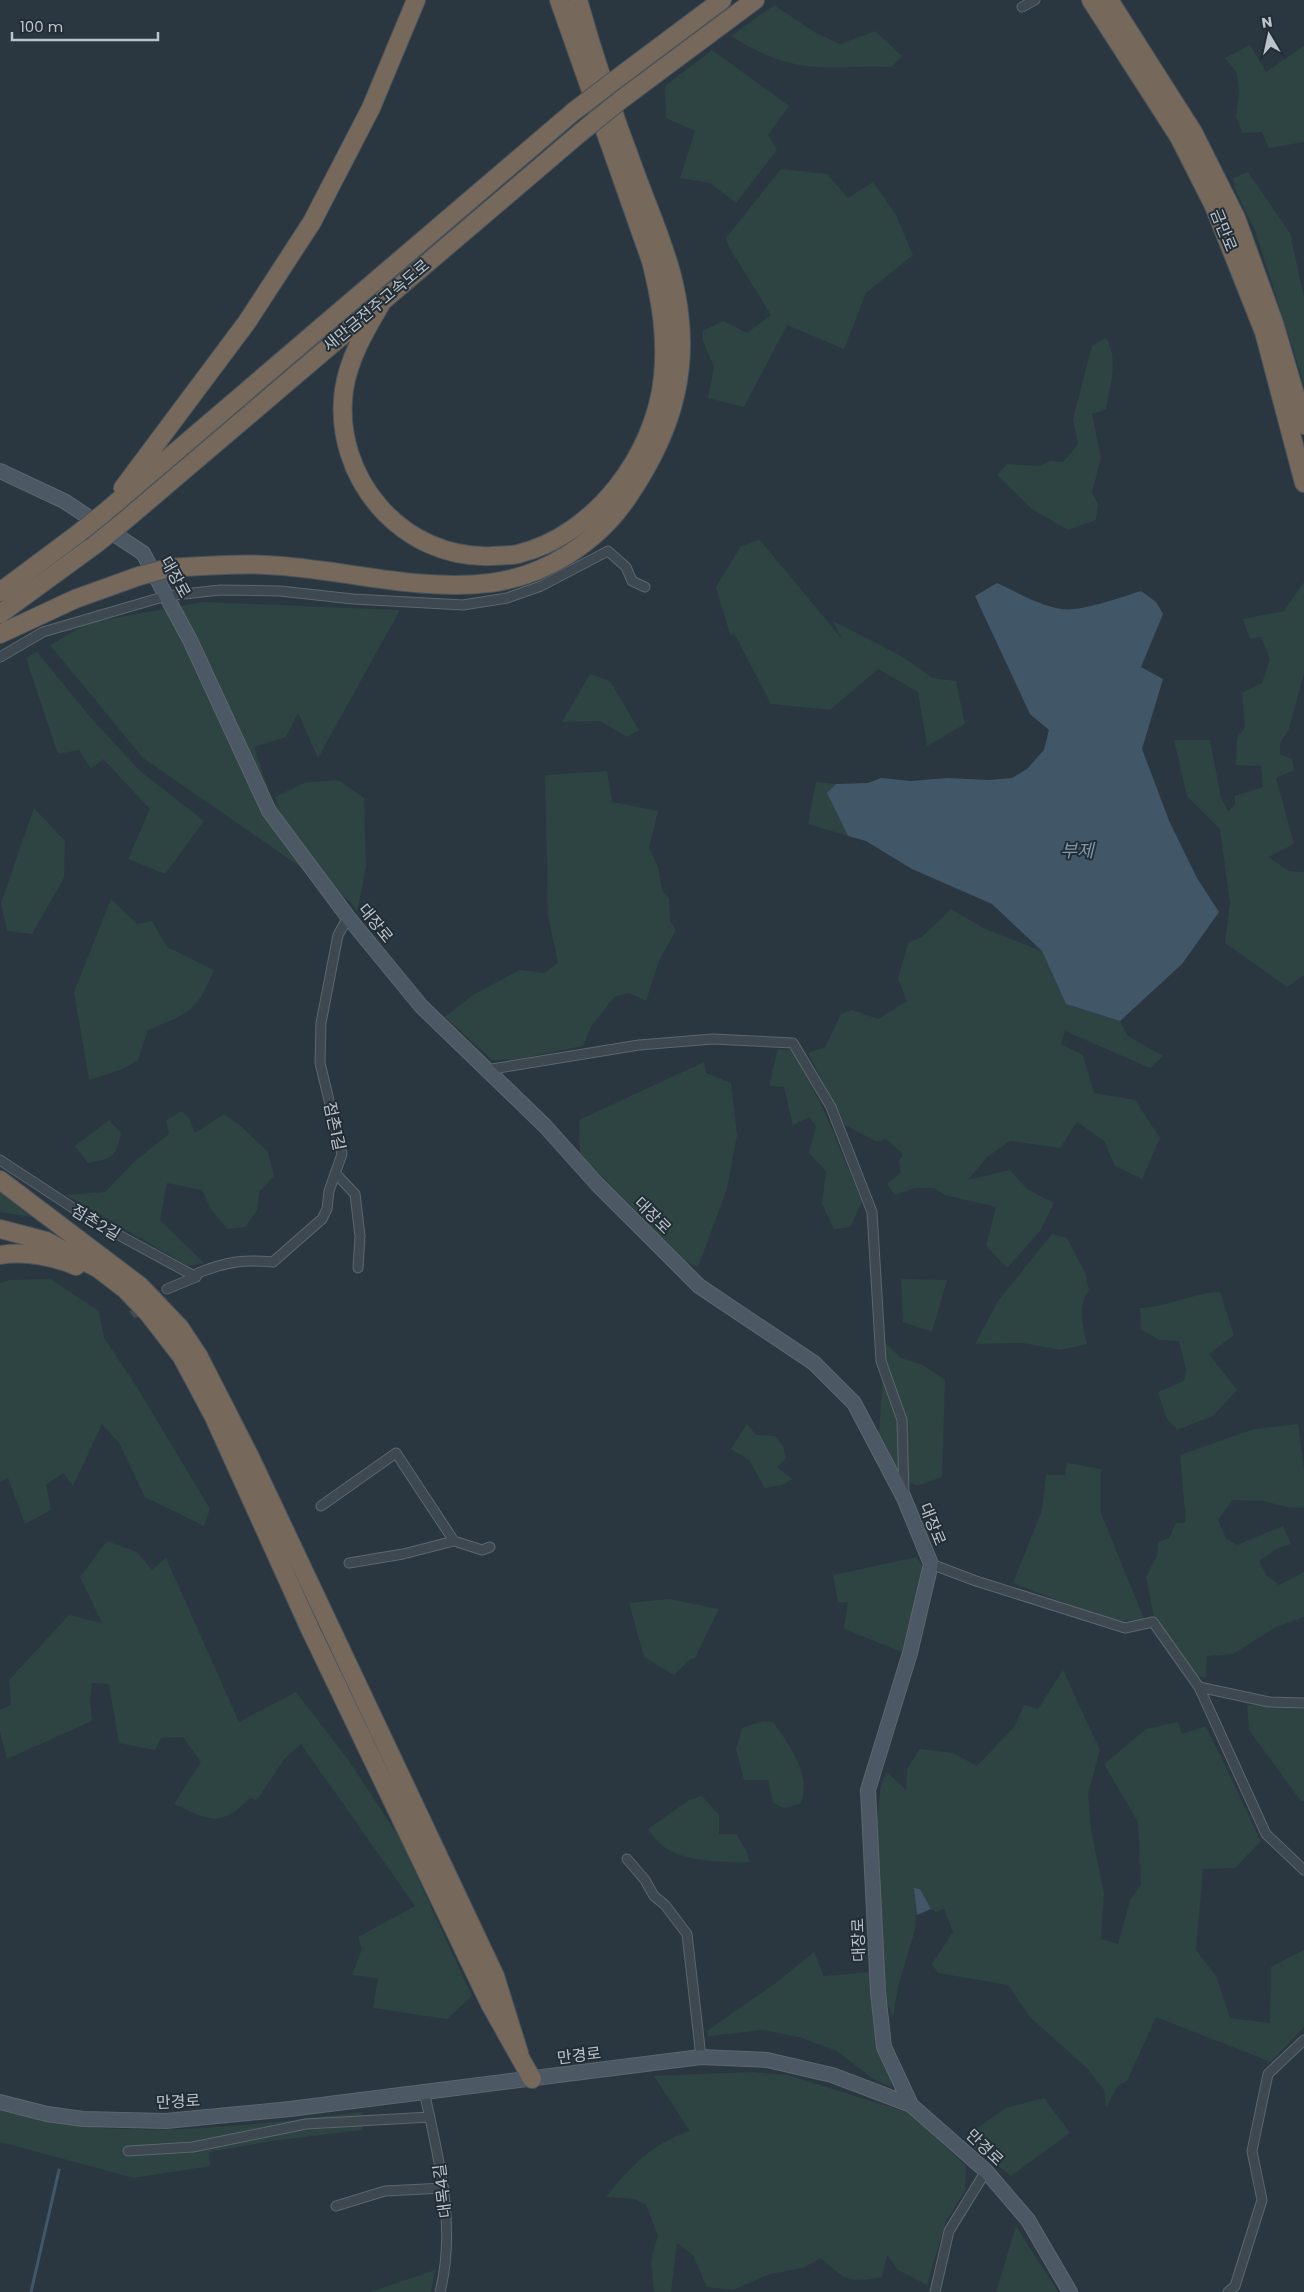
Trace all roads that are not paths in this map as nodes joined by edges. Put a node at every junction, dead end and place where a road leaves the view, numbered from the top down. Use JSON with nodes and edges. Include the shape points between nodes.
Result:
{"nodes":[{"id":1,"x":416,"y":0,"type":"edge"},
{"id":2,"x":559,"y":0,"type":"edge"},
{"id":3,"x":578,"y":0,"type":"edge"},
{"id":4,"x":722,"y":0,"type":"edge"},
{"id":5,"x":755,"y":0,"type":"edge"},
{"id":6,"x":1035,"y":0,"type":"edge"},
{"id":7,"x":1091,"y":0,"type":"edge"},
{"id":8,"x":1109,"y":0,"type":"edge"},
{"id":9,"x":1022,"y":7,"type":"dead end"},
{"id":10,"x":385,"y":297,"type":"junction"},
{"id":11,"x":1304,"y":425,"type":"edge"},
{"id":12,"x":0,"y":470,"type":"edge"},
{"id":13,"x":1304,"y":483,"type":"edge"},
{"id":14,"x":104,"y":513,"type":"junction"},
{"id":15,"x":645,"y":587,"type":"dead end"},
{"id":16,"x":0,"y":592,"type":"edge"},
{"id":17,"x":166,"y":596,"type":"junction"},
{"id":18,"x":0,"y":614,"type":"edge"},
{"id":19,"x":0,"y":634,"type":"edge"},
{"id":20,"x":0,"y":657,"type":"edge"},
{"id":21,"x":348,"y":917,"type":"junction"},
{"id":22,"x":486,"y":1070,"type":"junction"},
{"id":23,"x":0,"y":1160,"type":"edge"},
{"id":24,"x":335,"y":1174,"type":"junction"},
{"id":25,"x":0,"y":1180,"type":"edge"},
{"id":26,"x":0,"y":1220,"type":"edge"},
{"id":27,"x":0,"y":1229,"type":"edge"},
{"id":28,"x":0,"y":1255,"type":"edge"},
{"id":29,"x":358,"y":1268,"type":"dead end"},
{"id":30,"x":118,"y":1269,"type":"junction"},
{"id":31,"x":196,"y":1277,"type":"junction"},
{"id":32,"x":167,"y":1289,"type":"tunnel mouth"},
{"id":33,"x":148,"y":1313,"type":"junction"},
{"id":34,"x":904,"y":1498,"type":"junction"},
{"id":35,"x":321,"y":1506,"type":"dead end"},
{"id":36,"x":454,"y":1541,"type":"junction"},
{"id":37,"x":490,"y":1547,"type":"dead end"},
{"id":38,"x":349,"y":1563,"type":"dead end"},
{"id":39,"x":930,"y":1564,"type":"junction"},
{"id":40,"x":1199,"y":1687,"type":"junction"},
{"id":41,"x":1304,"y":1703,"type":"edge"},
{"id":42,"x":627,"y":1859,"type":"dead end"},
{"id":43,"x":1304,"y":1870,"type":"edge"},
{"id":44,"x":1304,"y":2040,"type":"edge"},
{"id":45,"x":518,"y":2053,"type":"junction"},
{"id":46,"x":701,"y":2057,"type":"junction"},
{"id":47,"x":532,"y":2079,"type":"junction"},
{"id":48,"x":424,"y":2091,"type":"junction"},
{"id":49,"x":0,"y":2102,"type":"edge"},
{"id":50,"x":910,"y":2105,"type":"junction"},
{"id":51,"x":430,"y":2117,"type":"junction"},
{"id":52,"x":128,"y":2151,"type":"dead end"},
{"id":53,"x":986,"y":2171,"type":"junction"},
{"id":54,"x":444,"y":2188,"type":"junction"},
{"id":55,"x":336,"y":2206,"type":"dead end"},
{"id":56,"x":440,"y":2292,"type":"edge"},
{"id":57,"x":935,"y":2292,"type":"edge"},
{"id":58,"x":1070,"y":2292,"type":"edge"},
{"id":59,"x":1228,"y":2292,"type":"edge"}],
"edges":[{"from":1,"to":14,"type":"highway","via":[[371,108],[312,222],[247,322]]},
{"from":2,"to":10,"type":"highway","via":[[651,261],[665,343],[663,379],[646,438],[627,473],[606,500],[579,526],[517,555],[478,556],[451,552],[423,542],[381,511],[364,488],[351,460],[344,428],[344,390],[355,351]]},
{"from":3,"to":19,"type":"highway","bridge":true,"via":[[673,279],[682,343],[680,377],[665,431],[644,473],[604,529],[583,546],[523,576],[490,582],[407,581],[265,564],[169,568],[75,599]]},
{"from":4,"to":14,"type":"highway","name":"새만금전주고속도로","bridge":true,"via":[[573,112]]},
{"from":5,"to":10,"type":"highway","name":"새만금전주고속도로","bridge":true,"via":[[622,99]]},
{"from":6,"to":9,"type":"street"},
{"from":7,"to":13,"type":"highway","name":"금만로","via":[[1179,137],[1214,206],[1264,332]]},
{"from":8,"to":11,"type":"highway","name":"금만로","via":[[1193,132],[1236,218],[1274,323]]},
{"from":10,"to":18,"type":"highway","name":"새만금전주고속도로","bridge":true,"via":[[122,523]]},
{"from":12,"to":17,"type":"street","name":"대장로","via":[[64,501],[143,553]]},
{"from":14,"to":16,"type":"highway","name":"새만금전주고속도로","bridge":true},
{"from":15,"to":17,"type":"street","via":[[632,581],[626,567],[608,551],[541,586],[507,598],[463,605],[280,591],[220,590]]},
{"from":17,"to":20,"type":"street","via":[[43,632]]},
{"from":17,"to":21,"type":"street","name":"대장로","via":[[190,640],[269,811]]},
{"from":21,"to":22,"type":"street","name":"대장로","via":[[421,1006]]},
{"from":21,"to":24,"type":"street","name":"점촌1길","via":[[338,935],[321,1023],[320,1063],[342,1154]]},
{"from":22,"to":34,"type":"street","name":"대장로","via":[[545,1126],[597,1184],[699,1286],[814,1363],[854,1403]]},
{"from":22,"to":34,"type":"street","via":[[639,1044],[713,1039],[793,1043],[831,1107],[872,1212],[881,1361],[902,1420]]},
{"from":23,"to":31,"type":"street","name":"점촌2길","via":[[93,1221]]},
{"from":24,"to":29,"type":"street","via":[[355,1194],[360,1236]]},
{"from":24,"to":31,"type":"street","name":"점촌1길","via":[[322,1219],[273,1262],[250,1259],[226,1262],[198,1273]]},
{"from":25,"to":30,"type":"highway"},
{"from":26,"to":30,"type":"highway","via":[[54,1236]]},
{"from":27,"to":33,"type":"highway","via":[[46,1241],[72,1253],[125,1289]]},
{"from":28,"to":33,"type":"highway","via":[[27,1254],[67,1262],[123,1294]]},
{"from":30,"to":45,"type":"highway","via":[[140,1286],[180,1328],[199,1357],[250,1457],[495,1976]]},
{"from":31,"to":32,"type":"street","name":"점촌1길"},
{"from":33,"to":45,"type":"highway","via":[[182,1357],[214,1417],[310,1629],[490,2004]]},
{"from":34,"to":39,"type":"street","name":"대장로"},
{"from":35,"to":36,"type":"street","via":[[396,1453]]},
{"from":36,"to":37,"type":"street","via":[[482,1550]]},
{"from":36,"to":38,"type":"street"},
{"from":39,"to":40,"type":"street","via":[[1125,1628],[1153,1622]]},
{"from":39,"to":50,"type":"street","name":"대장로","via":[[910,1653],[868,1790],[878,1992],[884,2047]]},
{"from":40,"to":41,"type":"street","via":[[1269,1702]]},
{"from":40,"to":43,"type":"street","via":[[1266,1834]]},
{"from":42,"to":46,"type":"street","via":[[687,1934]]},
{"from":44,"to":59,"type":"street","via":[[1268,2074],[1252,2151],[1262,2200],[1235,2286]]},
{"from":45,"to":47,"type":"highway"},
{"from":46,"to":47,"type":"street","name":"만경로"},
{"from":46,"to":50,"type":"street","name":"만경로","via":[[767,2060],[832,2075]]},
{"from":47,"to":48,"type":"street","name":"만경로"},
{"from":48,"to":49,"type":"street","name":"만경로","via":[[281,2110],[166,2120],[83,2119]]},
{"from":48,"to":51,"type":"street","name":"대목4길"},
{"from":50,"to":53,"type":"street","name":"만경로"},
{"from":51,"to":52,"type":"street","via":[[306,2124],[194,2147]]},
{"from":51,"to":54,"type":"street","name":"대목4길"},
{"from":53,"to":57,"type":"street","via":[[949,2231]]},
{"from":53,"to":58,"type":"street","name":"만경로","via":[[1028,2220]]},
{"from":54,"to":55,"type":"street","via":[[385,2191]]},
{"from":54,"to":56,"type":"street","name":"대목4길","via":[[446,2236]]}]}
